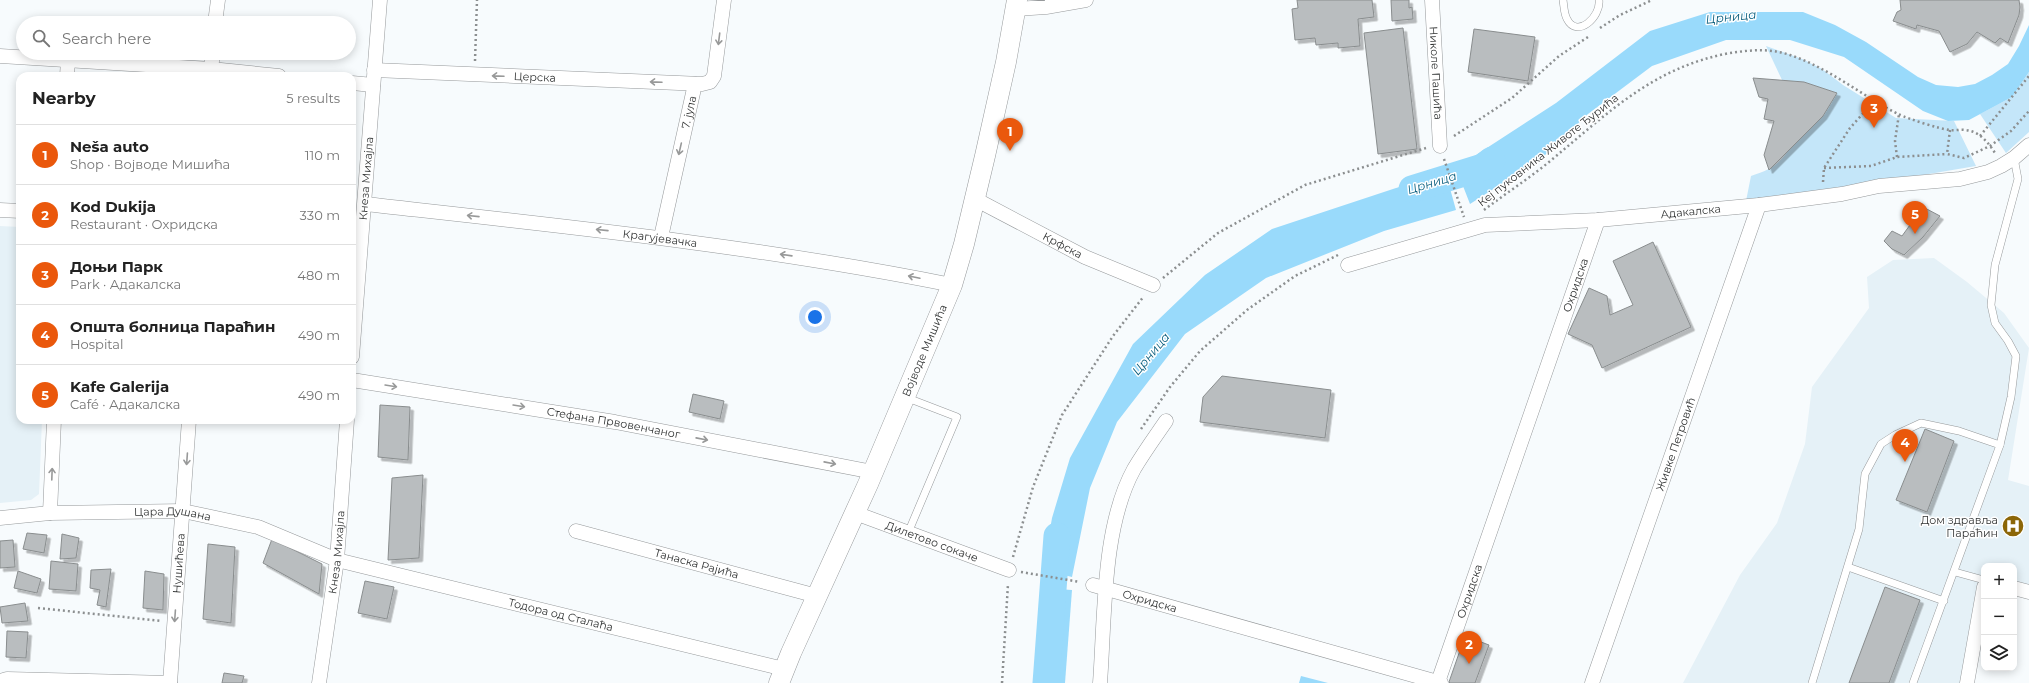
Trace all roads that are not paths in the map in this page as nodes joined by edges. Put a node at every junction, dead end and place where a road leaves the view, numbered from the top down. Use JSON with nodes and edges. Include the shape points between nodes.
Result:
{"nodes":[{"id":1,"x":218,"y":0,"type":"edge"},
{"id":2,"x":380,"y":0,"type":"edge"},
{"id":3,"x":724,"y":0,"type":"edge"},
{"id":4,"x":1086,"y":0,"type":"edge"},
{"id":5,"x":1432,"y":0,"type":"edge"},
{"id":6,"x":1563,"y":0,"type":"edge"},
{"id":7,"x":1599,"y":0,"type":"edge"},
{"id":8,"x":1016,"y":4,"type":"edge"},
{"id":9,"x":216,"y":16,"type":"edge"},
{"id":10,"x":0,"y":56,"type":"edge"},
{"id":11,"x":16,"y":57,"type":"edge"},
{"id":12,"x":68,"y":60,"type":"joint"},
{"id":13,"x":212,"y":60,"type":"edge"},
{"id":14,"x":211,"y":69,"type":"junction"},
{"id":15,"x":374,"y":70,"type":"junction"},
{"id":16,"x":67,"y":72,"type":"edge"},
{"id":17,"x":240,"y":72,"type":"edge"},
{"id":18,"x":356,"y":83,"type":"edge"},
{"id":19,"x":695,"y":84,"type":"junction"},
{"id":20,"x":373,"y":85,"type":"junction"},
{"id":21,"x":2029,"y":145,"type":"edge"},
{"id":22,"x":1440,"y":146,"type":"road end"},
{"id":23,"x":2014,"y":158,"type":"junction"},
{"id":24,"x":975,"y":199,"type":"junction"},
{"id":25,"x":365,"y":204,"type":"junction"},
{"id":26,"x":1759,"y":205,"type":"junction"},
{"id":27,"x":0,"y":210,"type":"edge"},
{"id":28,"x":16,"y":211,"type":"edge"},
{"id":29,"x":1598,"y":220,"type":"junction"},
{"id":30,"x":358,"y":228,"type":"edge"},
{"id":31,"x":661,"y":237,"type":"junction"},
{"id":32,"x":1348,"y":266,"type":"dead end"},
{"id":33,"x":356,"y":271,"type":"edge"},
{"id":34,"x":952,"y":285,"type":"junction"},
{"id":35,"x":1153,"y":285,"type":"road end"},
{"id":36,"x":356,"y":381,"type":"edge"},
{"id":37,"x":905,"y":397,"type":"junction"},
{"id":38,"x":1166,"y":421,"type":"dead end"},
{"id":39,"x":54,"y":424,"type":"edge"},
{"id":40,"x":190,"y":424,"type":"edge"},
{"id":41,"x":347,"y":424,"type":"edge"},
{"id":42,"x":2000,"y":445,"type":"junction"},
{"id":43,"x":873,"y":472,"type":"junction"},
{"id":44,"x":183,"y":511,"type":"junction"},
{"id":45,"x":50,"y":513,"type":"junction"},
{"id":46,"x":855,"y":513,"type":"junction"},
{"id":47,"x":0,"y":518,"type":"edge"},
{"id":48,"x":576,"y":532,"type":"dead end"},
{"id":49,"x":908,"y":533,"type":"junction"},
{"id":50,"x":337,"y":560,"type":"junction"},
{"id":51,"x":1848,"y":567,"type":"junction"},
{"id":52,"x":1009,"y":570,"type":"road end"},
{"id":53,"x":1955,"y":572,"type":"junction"},
{"id":54,"x":1981,"y":579,"type":"edge"},
{"id":55,"x":1094,"y":585,"type":"junction"},
{"id":56,"x":2017,"y":589,"type":"edge"},
{"id":57,"x":2029,"y":592,"type":"edge"},
{"id":58,"x":817,"y":596,"type":"junction"},
{"id":59,"x":1982,"y":599,"type":"edge"},
{"id":60,"x":1944,"y":601,"type":"junction"},
{"id":61,"x":782,"y":676,"type":"edge"},
{"id":62,"x":0,"y":681,"type":"edge"},
{"id":63,"x":170,"y":683,"type":"edge"},
{"id":64,"x":319,"y":683,"type":"edge"},
{"id":65,"x":1100,"y":683,"type":"edge"},
{"id":66,"x":1440,"y":683,"type":"edge"},
{"id":67,"x":1592,"y":683,"type":"edge"},
{"id":68,"x":1812,"y":683,"type":"edge"},
{"id":69,"x":1913,"y":683,"type":"edge"},
{"id":70,"x":1967,"y":683,"type":"edge"}],
"edges":[{"from":1,"to":9,"type":"street"},
{"from":2,"to":15,"type":"street","name":"Кнеза Михајла"},
{"from":3,"to":19,"type":"street","name":"7. јула","one_way":true,"via":[[714,76],[710,82]]},
{"from":4,"to":8,"type":"street","via":[[1046,7]]},
{"from":5,"to":22,"type":"street","name":"Николе Пашића"},
{"from":6,"to":7,"type":"lane","via":[[1566,18],[1572,24],[1580,26],[1595,18],[1600,5]]},
{"from":8,"to":24,"type":"main road","name":"Војводе Мишића","via":[[1006,62]]},
{"from":10,"to":11,"type":"street"},
{"from":12,"to":14,"type":"street"},
{"from":12,"to":16,"type":"street"},
{"from":13,"to":14,"type":"street"},
{"from":14,"to":17,"type":"street"},
{"from":19,"to":15,"type":"street","name":"Церска","one_way":true},
{"from":15,"to":20,"type":"street","name":"Кнеза Михајла"},
{"from":18,"to":20,"type":"street"},
{"from":19,"to":31,"type":"street","name":"7. јула","one_way":true},
{"from":20,"to":25,"type":"street","name":"Кнеза Михајла"},
{"from":21,"to":23,"type":"street","name":"Адакалска"},
{"from":23,"to":26,"type":"street","name":"Адакалска","via":[[1988,172],[1960,179],[1879,186],[1842,194]]},
{"from":23,"to":42,"type":"lane","via":[[2018,179],[1995,265],[1991,306],[1995,323],[2016,356],[2011,397]]},
{"from":24,"to":34,"type":"main road","name":"Војводе Мишића"},
{"from":24,"to":35,"type":"street","name":"Крфска","via":[[1085,257]]},
{"from":25,"to":30,"type":"street","name":"Кнеза Михајла"},
{"from":31,"to":25,"type":"street","name":"Крагујевачка","one_way":true},
{"from":26,"to":29,"type":"street","name":"Адакалска"},
{"from":26,"to":67,"type":"street","name":"Живке Петровић"},
{"from":27,"to":28,"type":"street"},
{"from":29,"to":32,"type":"street","name":"Адакалска","via":[[1485,225]]},
{"from":29,"to":66,"type":"street","name":"Охридска"},
{"from":30,"to":33,"type":"street","name":"Кнеза Михајла"},
{"from":34,"to":31,"type":"street","name":"Крагујевачка","one_way":true,"via":[[820,260]]},
{"from":34,"to":37,"type":"main road","name":"Војводе Мишића"},
{"from":36,"to":43,"type":"street","name":"Стефана Првовенчаног","one_way":true,"via":[[615,422]]},
{"from":37,"to":43,"type":"main road","name":"Војводе Мишића"},
{"from":37,"to":49,"type":"lane","via":[[958,418]]},
{"from":38,"to":55,"type":"street","via":[[1134,470],[1118,510],[1109,548]]},
{"from":45,"to":39,"type":"street","one_way":true},
{"from":40,"to":44,"type":"street","name":"Нушићева","one_way":true},
{"from":41,"to":50,"type":"street","name":"Кнеза Михајла"},
{"from":42,"to":51,"type":"lane","via":[[1959,431],[1920,423],[1881,444],[1866,474],[1859,528]]},
{"from":42,"to":53,"type":"lane"},
{"from":43,"to":46,"type":"main road","name":"Војводе Мишића"},
{"from":44,"to":45,"type":"street","name":"Цара Душана"},
{"from":44,"to":50,"type":"street","name":"Цара Душана","via":[[258,527]]},
{"from":44,"to":63,"type":"street","name":"Нушићева","one_way":true},
{"from":45,"to":47,"type":"street","name":"Цара Душана"},
{"from":46,"to":49,"type":"street","name":"Дилетово сокаче"},
{"from":46,"to":58,"type":"main road","name":"Војводе Мишића"},
{"from":48,"to":58,"type":"street","name":"Танаска Рајића"},
{"from":49,"to":52,"type":"street","name":"Дилетово сокаче"},
{"from":50,"to":61,"type":"street","name":"Тодора од Сталаћа"},
{"from":50,"to":64,"type":"street","name":"Кнеза Михајла"},
{"from":51,"to":60,"type":"lane"},
{"from":51,"to":68,"type":"lane"},
{"from":53,"to":54,"type":"lane"},
{"from":53,"to":60,"type":"lane"},
{"from":55,"to":65,"type":"street"},
{"from":55,"to":66,"type":"street","name":"Охридска"},
{"from":56,"to":57,"type":"street"},
{"from":58,"to":61,"type":"main road","name":"Војводе Мишића"},
{"from":59,"to":70,"type":"street"},
{"from":60,"to":69,"type":"lane"},
{"from":62,"to":63,"type":"street","via":[[7,679]]}]}
